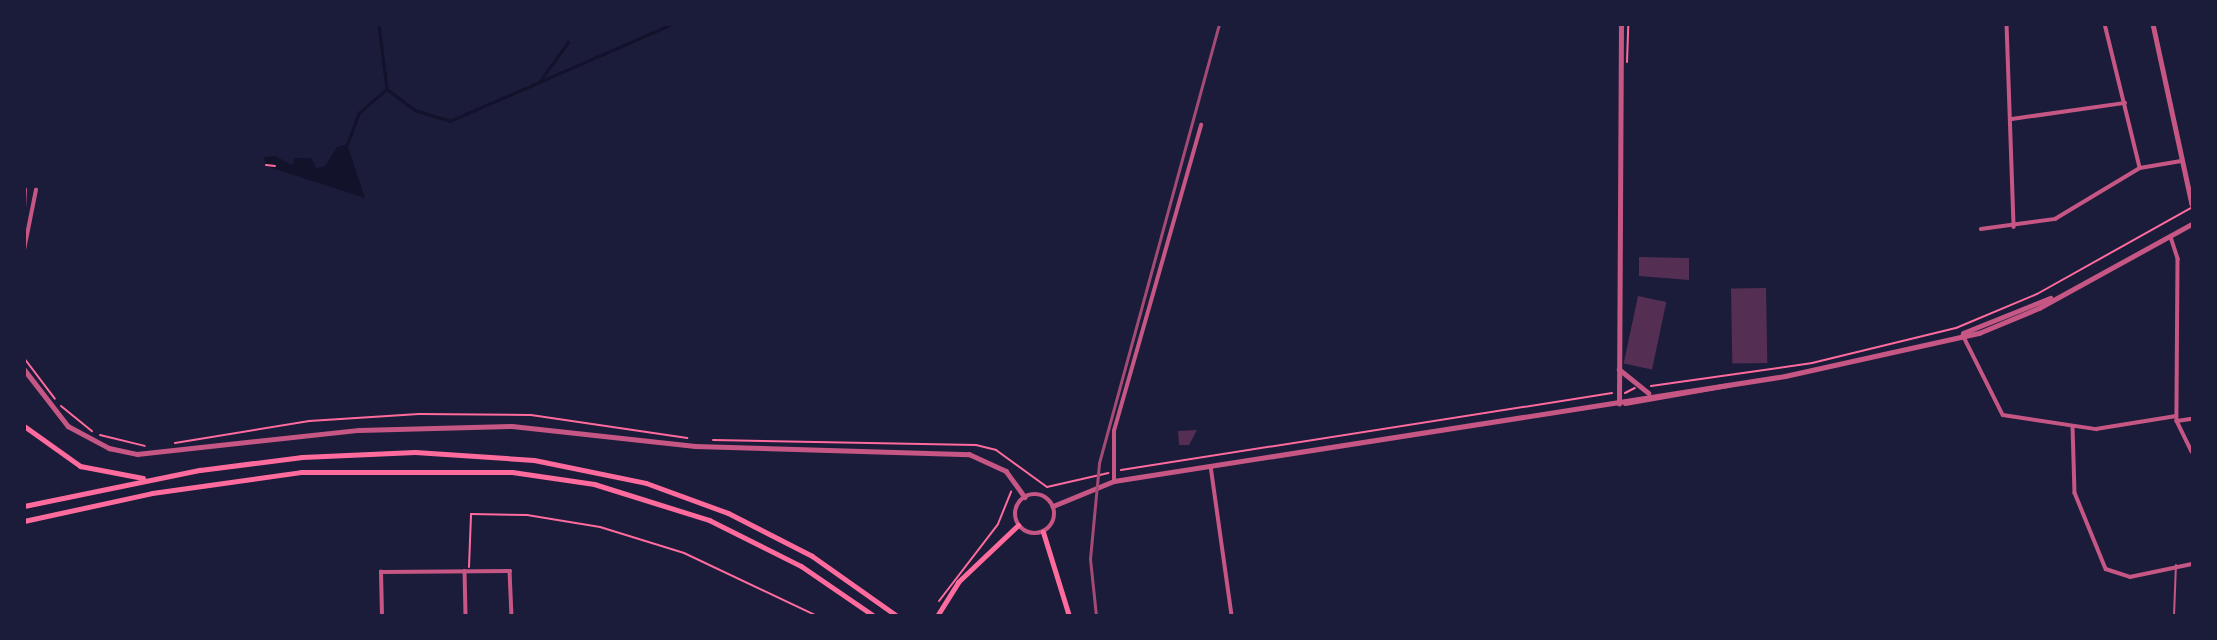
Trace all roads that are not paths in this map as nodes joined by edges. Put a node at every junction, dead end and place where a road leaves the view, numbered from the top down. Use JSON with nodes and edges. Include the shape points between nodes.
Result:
{"nodes":[{"id":1,"x":1621,"y":24,"type":"edge"},
{"id":2,"x":2007,"y":24,"type":"edge"},
{"id":3,"x":2105,"y":24,"type":"edge"},
{"id":4,"x":2153,"y":24,"type":"edge"},
{"id":5,"x":2125,"y":103,"type":"junction"},
{"id":6,"x":2012,"y":119,"type":"junction"},
{"id":7,"x":1201,"y":125,"type":"dead end"},
{"id":8,"x":2182,"y":161,"type":"junction"},
{"id":9,"x":2140,"y":168,"type":"junction"},
{"id":10,"x":25,"y":190,"type":"edge"},
{"id":11,"x":36,"y":190,"type":"dead end"},
{"id":12,"x":2193,"y":205,"type":"edge"},
{"id":13,"x":24,"y":209,"type":"edge"},
{"id":14,"x":2193,"y":224,"type":"edge"},
{"id":15,"x":2014,"y":227,"type":"junction"},
{"id":16,"x":1981,"y":229,"type":"dead end"},
{"id":17,"x":2171,"y":237,"type":"junction"},
{"id":18,"x":24,"y":250,"type":"edge"},
{"id":19,"x":2051,"y":298,"type":"junction"},
{"id":20,"x":1962,"y":333,"type":"junction"},
{"id":21,"x":1617,"y":367,"type":"junction"},
{"id":22,"x":24,"y":369,"type":"edge"},
{"id":23,"x":1729,"y":385,"type":"junction"},
{"id":24,"x":1657,"y":394,"type":"junction"},
{"id":25,"x":1622,"y":403,"type":"junction"},
{"id":26,"x":2176,"y":418,"type":"junction"},
{"id":27,"x":2193,"y":419,"type":"edge"},
{"id":28,"x":24,"y":426,"type":"edge"},
{"id":29,"x":2073,"y":426,"type":"junction"},
{"id":30,"x":2193,"y":452,"type":"edge"},
{"id":31,"x":1211,"y":466,"type":"junction"},
{"id":32,"x":149,"y":479,"type":"junction"},
{"id":33,"x":1114,"y":481,"type":"junction"},
{"id":34,"x":1025,"y":497,"type":"junction"},
{"id":35,"x":24,"y":506,"type":"edge"},
{"id":36,"x":1053,"y":506,"type":"junction"},
{"id":37,"x":24,"y":520,"type":"edge"},
{"id":38,"x":1018,"y":525,"type":"junction"},
{"id":39,"x":1043,"y":532,"type":"junction"},
{"id":40,"x":2193,"y":564,"type":"edge"},
{"id":41,"x":2176,"y":565,"type":"junction"},
{"id":42,"x":467,"y":571,"type":"junction"},
{"id":43,"x":382,"y":615,"type":"edge"},
{"id":44,"x":466,"y":615,"type":"edge"},
{"id":45,"x":512,"y":615,"type":"edge"},
{"id":46,"x":874,"y":615,"type":"edge"},
{"id":47,"x":897,"y":615,"type":"edge"},
{"id":48,"x":937,"y":615,"type":"edge"},
{"id":49,"x":1069,"y":615,"type":"edge"},
{"id":50,"x":1233,"y":615,"type":"edge"},
{"id":51,"x":2174,"y":615,"type":"edge"}],
"edges":[{"from":1,"to":21,"type":"street"},
{"from":2,"to":6,"type":"street"},
{"from":3,"to":5,"type":"street"},
{"from":4,"to":8,"type":"street"},
{"from":5,"to":6,"type":"street"},
{"from":5,"to":9,"type":"street"},
{"from":6,"to":15,"type":"street"},
{"from":7,"to":33,"type":"street","via":[[1117,419]]},
{"from":8,"to":9,"type":"street"},
{"from":8,"to":12,"type":"street"},
{"from":9,"to":15,"type":"street","via":[[2081,209]]},
{"from":10,"to":13,"type":"street"},
{"from":11,"to":18,"type":"street"},
{"from":14,"to":17,"type":"street"},
{"from":15,"to":16,"type":"street"},
{"from":17,"to":19,"type":"street"},
{"from":17,"to":26,"type":"street","via":[[2178,259]]},
{"from":19,"to":20,"type":"street"},
{"from":19,"to":20,"type":"street","via":[[1979,333]]},
{"from":20,"to":23,"type":"street","via":[[1831,368]]},
{"from":20,"to":29,"type":"street","via":[[2003,415]]},
{"from":21,"to":24,"type":"street","via":[[1636,388]]},
{"from":21,"to":25,"type":"street"},
{"from":22,"to":34,"type":"street","via":[[68,426],[109,448],[137,454],[359,430],[512,426],[695,446],[969,454],[992,461]]},
{"from":23,"to":24,"type":"street"},
{"from":23,"to":25,"type":"street"},
{"from":24,"to":25,"type":"street"},
{"from":25,"to":31,"type":"street"},
{"from":26,"to":27,"type":"street"},
{"from":26,"to":29,"type":"street","via":[[2117,428]]},
{"from":26,"to":30,"type":"street"},
{"from":28,"to":32,"type":"highway","via":[[80,466]]},
{"from":29,"to":41,"type":"street","via":[[2075,493],[2106,569],[2130,578]]},
{"from":31,"to":33,"type":"street"},
{"from":31,"to":50,"type":"street"},
{"from":32,"to":35,"type":"highway"},
{"from":32,"to":47,"type":"highway","via":[[369,453],[474,454],[574,466],[728,513],[812,556]]},
{"from":33,"to":36,"type":"street"},
{"from":34,"to":36,"type":"street","via":[[1042,495]]},
{"from":34,"to":38,"type":"street","via":[[1015,510]]},
{"from":36,"to":39,"type":"street","via":[[1053,521]]},
{"from":37,"to":46,"type":"highway","via":[[282,474],[392,467],[512,471],[612,489],[709,520],[801,566]]},
{"from":38,"to":39,"type":"street"},
{"from":38,"to":48,"type":"highway","via":[[958,582]]},
{"from":39,"to":49,"type":"highway"},
{"from":40,"to":41,"type":"street"},
{"from":41,"to":51,"type":"lane"},
{"from":42,"to":43,"type":"street","via":[[381,572]]},
{"from":42,"to":44,"type":"street"},
{"from":42,"to":45,"type":"street","via":[[510,571]]}]}
